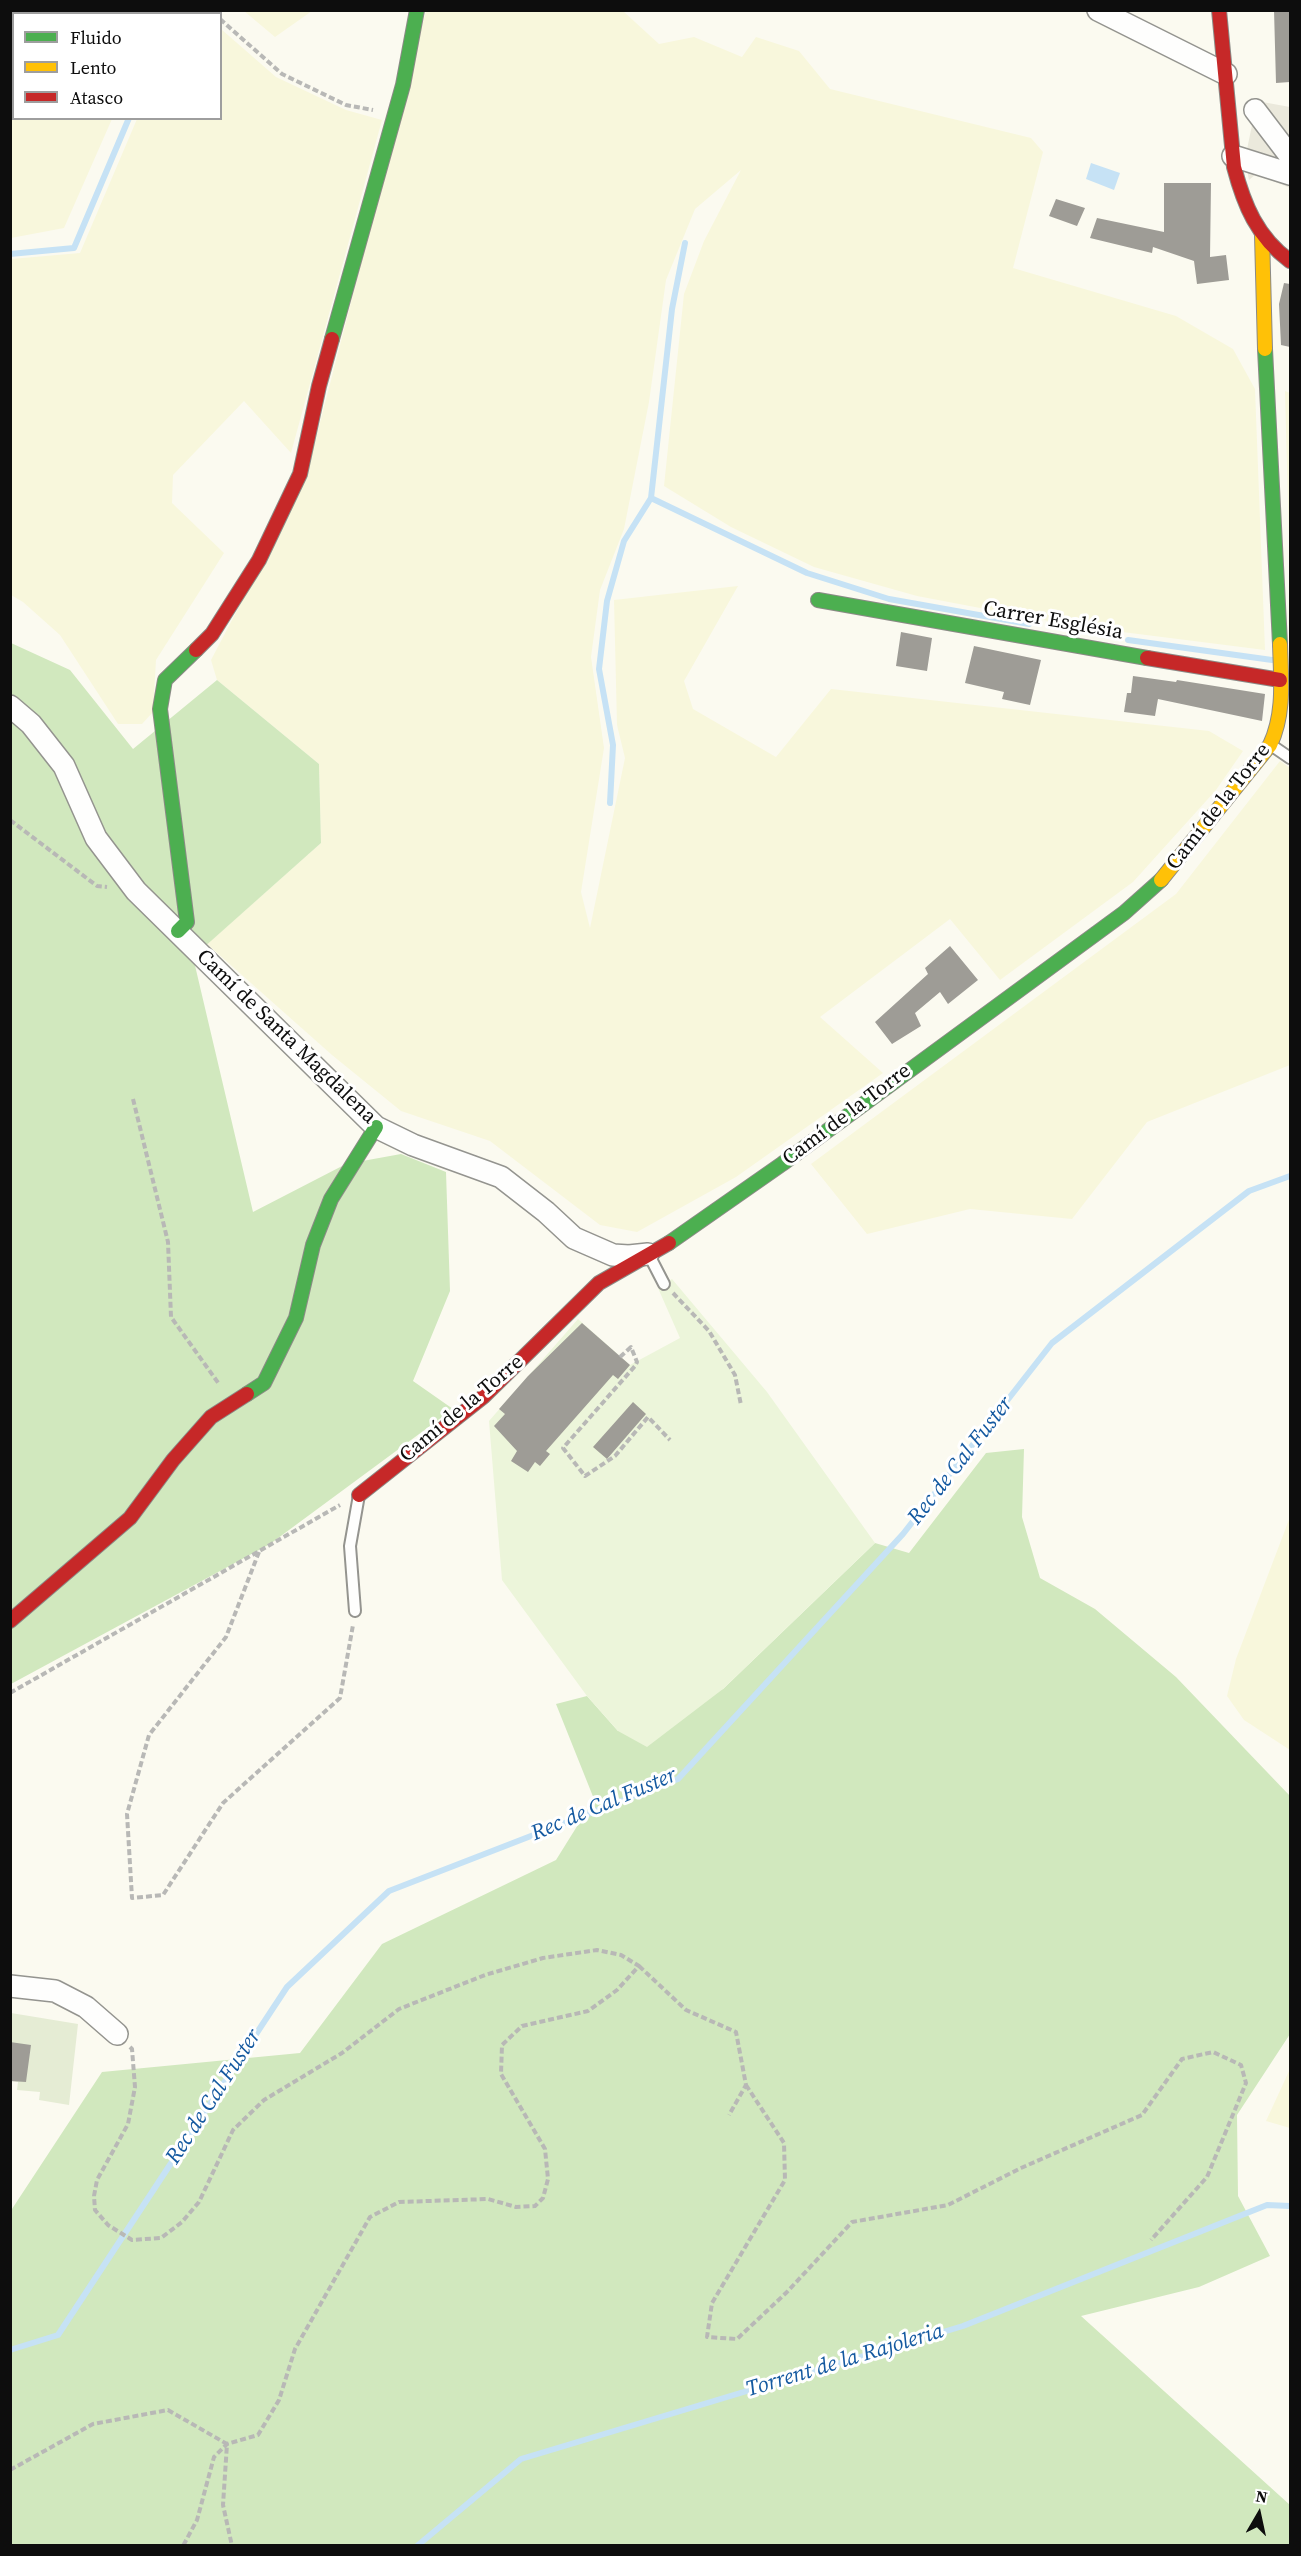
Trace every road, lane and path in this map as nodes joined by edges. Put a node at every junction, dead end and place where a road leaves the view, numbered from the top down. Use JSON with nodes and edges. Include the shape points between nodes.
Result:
{"nodes":[{"id":1,"x":417,"y":10,"type":"edge"},
{"id":2,"x":1098,"y":10,"type":"edge"},
{"id":3,"x":1219,"y":10,"type":"edge"},
{"id":4,"x":222,"y":21,"type":"edge"},
{"id":5,"x":1226,"y":74,"type":"junction"},
{"id":6,"x":1256,"y":110,"type":"dead end"},
{"id":7,"x":394,"y":115,"type":"junction"},
{"id":8,"x":1287,"y":143,"type":"edge"},
{"id":9,"x":1239,"y":157,"type":"junction"},
{"id":10,"x":1290,"y":174,"type":"edge"},
{"id":11,"x":1262,"y":235,"type":"junction"},
{"id":12,"x":1289,"y":260,"type":"edge"},
{"id":13,"x":1262,"y":292,"type":"junction"},
{"id":14,"x":818,"y":600,"type":"dead end"},
{"id":15,"x":1280,"y":680,"type":"junction"},
{"id":16,"x":10,"y":706,"type":"edge"},
{"id":17,"x":1270,"y":745,"type":"junction"},
{"id":18,"x":1290,"y":758,"type":"edge"},
{"id":19,"x":10,"y":820,"type":"edge"},
{"id":20,"x":136,"y":891,"type":"junction"},
{"id":21,"x":178,"y":931,"type":"junction"},
{"id":22,"x":133,"y":1099,"type":"dead end"},
{"id":23,"x":376,"y":1127,"type":"junction"},
{"id":24,"x":648,"y":1254,"type":"junction"},
{"id":25,"x":664,"y":1284,"type":"joint"},
{"id":26,"x":620,"y":1357,"type":"dead end"},
{"id":27,"x":233,"y":1403,"type":"junction"},
{"id":28,"x":741,"y":1405,"type":"dead end"},
{"id":29,"x":670,"y":1440,"type":"dead end"},
{"id":30,"x":359,"y":1495,"type":"junction"},
{"id":31,"x":259,"y":1552,"type":"junction"},
{"id":32,"x":355,"y":1611,"type":"joint"},
{"id":33,"x":10,"y":1621,"type":"edge"},
{"id":34,"x":10,"y":1693,"type":"edge"},
{"id":35,"x":639,"y":1966,"type":"junction"},
{"id":36,"x":10,"y":1986,"type":"edge"},
{"id":37,"x":117,"y":2034,"type":"joint"},
{"id":38,"x":746,"y":2085,"type":"junction"},
{"id":39,"x":729,"y":2115,"type":"dead end"},
{"id":40,"x":1151,"y":2241,"type":"dead end"},
{"id":41,"x":227,"y":2444,"type":"junction"},
{"id":42,"x":10,"y":2470,"type":"edge"},
{"id":43,"x":183,"y":2546,"type":"edge"},
{"id":44,"x":232,"y":2546,"type":"edge"}],
"edges":[{"from":1,"to":7,"type":"street"},
{"from":2,"to":5,"type":"street"},
{"from":3,"to":5,"type":"street"},
{"from":4,"to":7,"type":"path","via":[[282,74],[345,105]]},
{"from":5,"to":9,"type":"street"},
{"from":6,"to":8,"type":"street"},
{"from":7,"to":21,"type":"street","via":[[319,386],[300,474],[259,560],[212,634],[165,680],[160,709],[187,922]]},
{"from":8,"to":9,"type":"street"},
{"from":9,"to":10,"type":"street"},
{"from":9,"to":11,"type":"street","via":[[1243,201]]},
{"from":11,"to":12,"type":"street"},
{"from":11,"to":13,"type":"street","name":"Camí de la Torre"},
{"from":12,"to":13,"type":"street"},
{"from":13,"to":15,"type":"street","name":"Camí de la Torre"},
{"from":14,"to":15,"type":"street","name":"Carrer Església"},
{"from":15,"to":17,"type":"street","name":"Camí de la Torre","via":[[1278,728]]},
{"from":16,"to":20,"type":"street","name":"Camí de Santa Magdalena","via":[[31,724],[64,766],[96,838]]},
{"from":17,"to":18,"type":"lane"},
{"from":17,"to":24,"type":"street","name":"Camí de la Torre","via":[[1161,880],[1124,913],[782,1164]]},
{"from":19,"to":20,"type":"path","via":[[97,886]]},
{"from":20,"to":21,"type":"street","name":"Camí de Santa Magdalena"},
{"from":21,"to":23,"type":"street","name":"Camí de Santa Magdalena"},
{"from":22,"to":27,"type":"path","via":[[168,1242],[171,1317]]},
{"from":23,"to":24,"type":"street","name":"Camí de Santa Magdalena","via":[[412,1145],[501,1177],[574,1238],[613,1255]]},
{"from":23,"to":27,"type":"street","via":[[331,1199],[313,1245],[296,1318],[264,1383]]},
{"from":24,"to":25,"type":"lane"},
{"from":24,"to":30,"type":"street","name":"Camí de la Torre","via":[[599,1283],[483,1397]]},
{"from":25,"to":28,"type":"path","via":[[709,1331],[735,1375]]},
{"from":26,"to":29,"type":"path","via":[[631,1347],[637,1362],[562,1448],[585,1476],[615,1456],[648,1417]]},
{"from":27,"to":33,"type":"street","via":[[211,1417],[130,1518]]},
{"from":30,"to":31,"type":"path"},
{"from":30,"to":32,"type":"lane","via":[[350,1546]]},
{"from":31,"to":32,"type":"path","via":[[226,1637],[149,1735],[126,1814],[132,1898],[163,1895],[223,1803],[340,1698]]},
{"from":31,"to":34,"type":"path"},
{"from":35,"to":37,"type":"path","via":[[621,1955],[597,1950],[543,1958],[485,1975],[399,2009],[342,2053],[264,2100],[233,2130],[199,2202],[182,2222],[160,2238],[132,2240],[108,2225],[95,2210],[97,2180],[128,2124],[135,2086],[132,2049]]},
{"from":35,"to":38,"type":"path","via":[[686,2010],[736,2032]]},
{"from":35,"to":41,"type":"path","via":[[617,1990],[588,2011],[522,2026],[502,2045],[501,2074],[544,2150],[548,2179],[543,2198],[535,2206],[516,2207],[488,2199],[399,2202],[370,2217],[295,2349],[279,2400],[258,2435]]},
{"from":36,"to":37,"type":"street","via":[[55,1991],[86,2007]]},
{"from":38,"to":39,"type":"path"},
{"from":38,"to":40,"type":"path","via":[[784,2144],[785,2180],[712,2303],[707,2337],[737,2339],[852,2222],[948,2205],[1142,2115],[1182,2059],[1213,2052],[1241,2065],[1246,2083],[1207,2177]]},
{"from":41,"to":42,"type":"path","via":[[168,2410],[93,2424]]},
{"from":41,"to":43,"type":"path","via":[[214,2457],[197,2520]]},
{"from":41,"to":44,"type":"path","via":[[222,2505]]}]}
